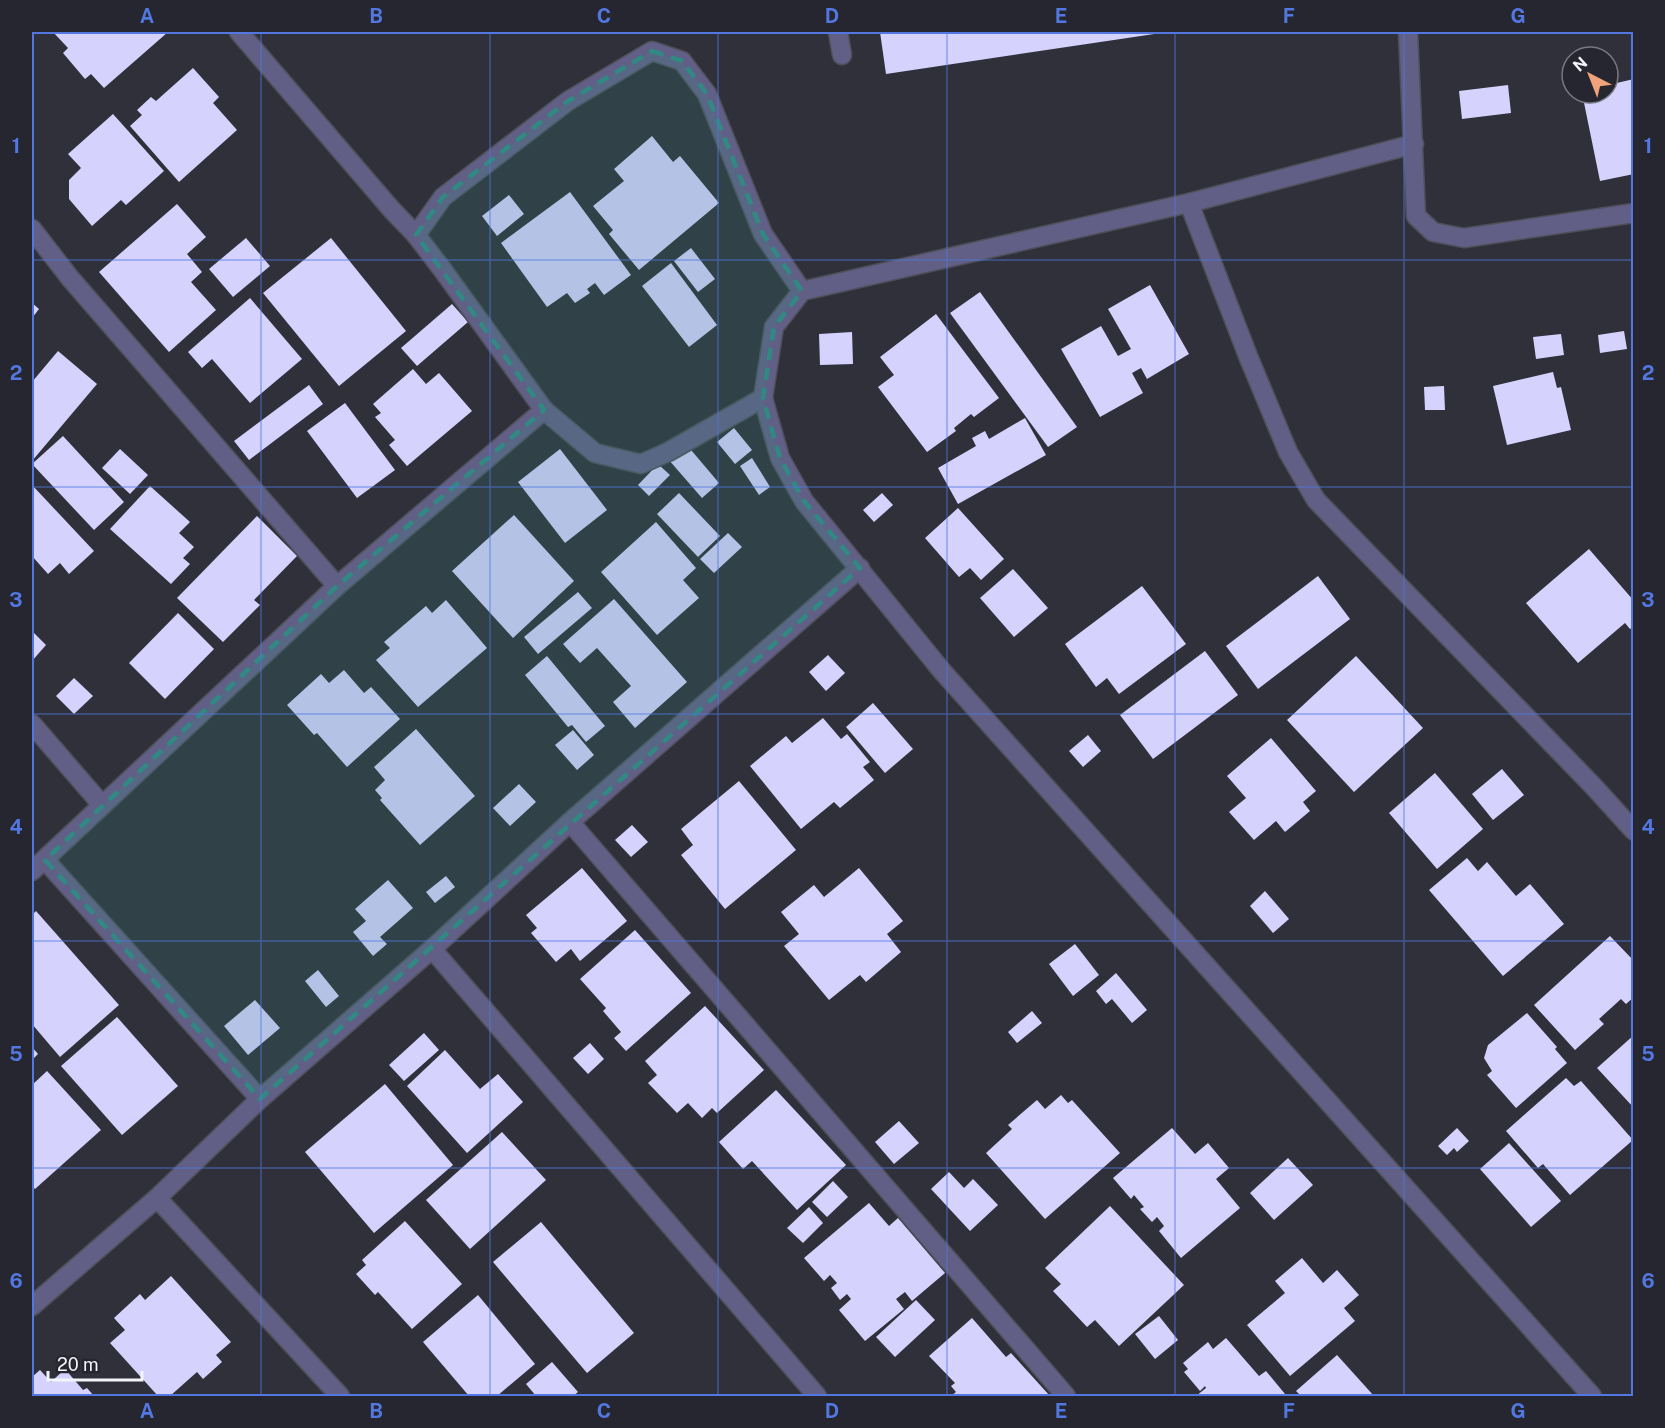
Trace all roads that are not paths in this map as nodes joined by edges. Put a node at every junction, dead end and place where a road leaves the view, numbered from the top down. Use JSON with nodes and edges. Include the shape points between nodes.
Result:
{"nodes":[{"id":1,"x":239,"y":32,"type":"edge"},
{"id":2,"x":838,"y":32,"type":"edge"},
{"id":3,"x":1408,"y":32,"type":"edge"},
{"id":4,"x":842,"y":55,"type":"dead end"},
{"id":5,"x":1414,"y":144,"type":"junction"},
{"id":6,"x":1189,"y":203,"type":"junction"},
{"id":7,"x":1634,"y":213,"type":"edge"},
{"id":8,"x":32,"y":229,"type":"edge"},
{"id":9,"x":416,"y":235,"type":"junction"},
{"id":10,"x":802,"y":291,"type":"junction"},
{"id":11,"x":763,"y":398,"type":"junction"},
{"id":12,"x":544,"y":410,"type":"junction"},
{"id":13,"x":860,"y":568,"type":"junction"},
{"id":14,"x":337,"y":586,"type":"junction"},
{"id":15,"x":32,"y":724,"type":"edge"},
{"id":16,"x":102,"y":805,"type":"junction"},
{"id":17,"x":570,"y":822,"type":"junction"},
{"id":18,"x":1634,"y":831,"type":"edge"},
{"id":19,"x":38,"y":866,"type":"edge"},
{"id":20,"x":432,"y":949,"type":"junction"},
{"id":21,"x":260,"y":1099,"type":"junction"},
{"id":22,"x":157,"y":1198,"type":"junction"},
{"id":23,"x":32,"y":1306,"type":"edge"},
{"id":24,"x":340,"y":1396,"type":"edge"},
{"id":25,"x":816,"y":1396,"type":"edge"},
{"id":26,"x":1066,"y":1396,"type":"edge"},
{"id":27,"x":1592,"y":1396,"type":"edge"}],
"edges":[{"from":1,"to":9,"type":"street"},
{"from":2,"to":4,"type":"street"},
{"from":3,"to":5,"type":"street"},
{"from":5,"to":6,"type":"street"},
{"from":5,"to":7,"type":"street","via":[[1416,216],[1433,232],[1464,238]]},
{"from":6,"to":10,"type":"street"},
{"from":6,"to":18,"type":"street","via":[[1288,452],[1317,500]]},
{"from":8,"to":14,"type":"street"},
{"from":9,"to":10,"type":"street","via":[[443,197],[568,100],[652,51],[682,61],[707,94],[763,234]]},
{"from":9,"to":12,"type":"street"},
{"from":10,"to":11,"type":"street","via":[[774,327]]},
{"from":11,"to":12,"type":"street","via":[[640,464],[595,453]]},
{"from":11,"to":13,"type":"street","via":[[780,458],[804,501]]},
{"from":12,"to":14,"type":"street"},
{"from":13,"to":17,"type":"street"},
{"from":13,"to":27,"type":"street","via":[[942,671]]},
{"from":14,"to":16,"type":"street"},
{"from":15,"to":16,"type":"street"},
{"from":16,"to":19,"type":"street"},
{"from":17,"to":20,"type":"street"},
{"from":17,"to":26,"type":"street"},
{"from":19,"to":21,"type":"street"},
{"from":20,"to":21,"type":"street"},
{"from":20,"to":25,"type":"street"},
{"from":21,"to":22,"type":"street"},
{"from":22,"to":23,"type":"street"},
{"from":22,"to":24,"type":"street"}]}
